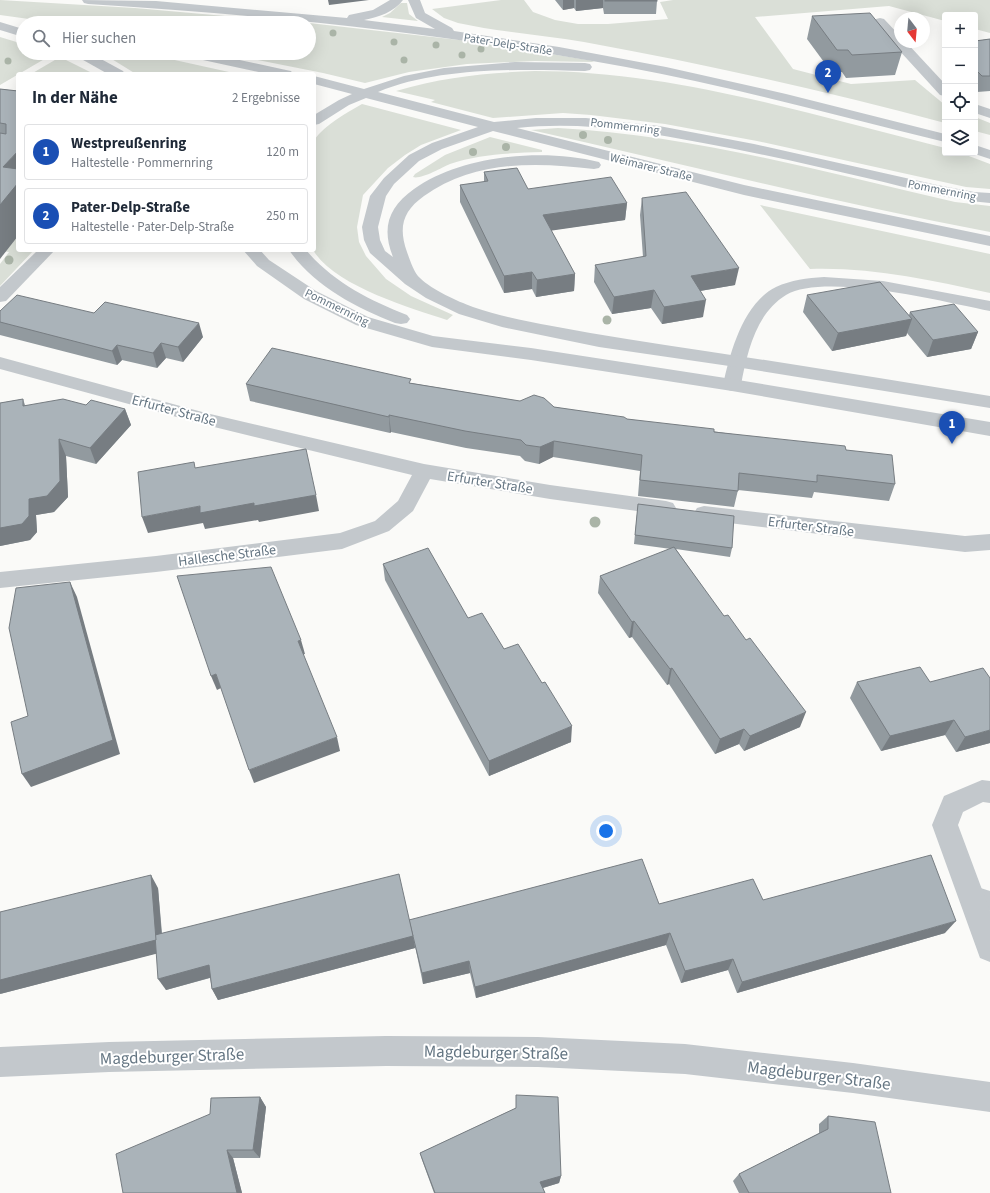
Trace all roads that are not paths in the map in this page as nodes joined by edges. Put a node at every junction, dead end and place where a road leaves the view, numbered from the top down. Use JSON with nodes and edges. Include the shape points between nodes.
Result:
{"nodes":[{"id":1,"x":88,"y":0,"type":"edge"},
{"id":2,"x":397,"y":0,"type":"edge"},
{"id":3,"x":414,"y":0,"type":"edge"},
{"id":4,"x":289,"y":16,"type":"edge"},
{"id":5,"x":316,"y":18,"type":"edge"},
{"id":6,"x":0,"y":20,"type":"edge"},
{"id":7,"x":332,"y":20,"type":"junction"},
{"id":8,"x":880,"y":22,"type":"dead end"},
{"id":9,"x":16,"y":23,"type":"edge"},
{"id":10,"x":0,"y":26,"type":"edge"},
{"id":11,"x":16,"y":31,"type":"edge"},
{"id":12,"x":456,"y":36,"type":"junction"},
{"id":13,"x":93,"y":60,"type":"edge"},
{"id":14,"x":221,"y":60,"type":"edge"},
{"id":15,"x":114,"y":72,"type":"edge"},
{"id":16,"x":277,"y":72,"type":"edge"},
{"id":17,"x":318,"y":81,"type":"edge"},
{"id":18,"x":723,"y":83,"type":"junction"},
{"id":19,"x":942,"y":89,"type":"edge"},
{"id":20,"x":978,"y":109,"type":"edge"},
{"id":21,"x":990,"y":114,"type":"edge"},
{"id":22,"x":316,"y":120,"type":"edge"},
{"id":23,"x":491,"y":126,"type":"junction"},
{"id":24,"x":942,"y":137,"type":"edge"},
{"id":25,"x":978,"y":146,"type":"edge"},
{"id":26,"x":990,"y":149,"type":"edge"},
{"id":27,"x":978,"y":150,"type":"edge"},
{"id":28,"x":990,"y":155,"type":"edge"},
{"id":29,"x":744,"y":190,"type":"junction"},
{"id":30,"x":990,"y":198,"type":"edge"},
{"id":31,"x":990,"y":241,"type":"edge"},
{"id":32,"x":45,"y":252,"type":"edge"},
{"id":33,"x":253,"y":252,"type":"edge"},
{"id":34,"x":298,"y":252,"type":"edge"},
{"id":35,"x":411,"y":280,"type":"junction"},
{"id":36,"x":0,"y":297,"type":"edge"},
{"id":37,"x":990,"y":306,"type":"edge"},
{"id":38,"x":531,"y":354,"type":"junction"},
{"id":39,"x":736,"y":361,"type":"junction"},
{"id":40,"x":0,"y":363,"type":"edge"},
{"id":41,"x":732,"y":385,"type":"junction"},
{"id":42,"x":990,"y":402,"type":"edge"},
{"id":43,"x":990,"y":429,"type":"edge"},
{"id":44,"x":424,"y":472,"type":"junction"},
{"id":45,"x":990,"y":542,"type":"edge"},
{"id":46,"x":0,"y":580,"type":"edge"},
{"id":47,"x":990,"y":792,"type":"edge"},
{"id":48,"x":980,"y":898,"type":"edge"},
{"id":49,"x":990,"y":948,"type":"edge"},
{"id":50,"x":0,"y":1062,"type":"edge"},
{"id":51,"x":990,"y":1097,"type":"edge"}],
"edges":[{"from":1,"to":4,"type":"street","name":"Pater-Delp-Straße"},
{"from":2,"to":7,"type":"street","via":[[384,10],[366,16]]},
{"from":3,"to":12,"type":"street","via":[[420,15]]},
{"from":5,"to":7,"type":"street","name":"Pater-Delp-Straße"},
{"from":6,"to":9,"type":"street"},
{"from":7,"to":12,"type":"street","name":"Pater-Delp-Straße"},
{"from":8,"to":19,"type":"street"},
{"from":10,"to":11,"type":"street"},
{"from":12,"to":18,"type":"street","name":"Pater-Delp-Straße","via":[[627,63]]},
{"from":13,"to":15,"type":"street"},
{"from":14,"to":16,"type":"street"},
{"from":17,"to":23,"type":"street","name":"Weimarer Straße"},
{"from":18,"to":22,"type":"street","via":[[590,67],[469,69],[416,77],[378,88],[347,100]]},
{"from":18,"to":24,"type":"street","name":"Pater-Delp-Straße"},
{"from":20,"to":21,"type":"street"},
{"from":23,"to":29,"type":"street","name":"Weimarer Straße"},
{"from":23,"to":30,"type":"street","name":"Pommernring","via":[[562,121],[659,130],[754,148],[937,190]]},
{"from":23,"to":35,"type":"street","name":"Pommernring","via":[[443,143],[414,158],[389,181],[378,196],[370,227],[372,240],[378,253]]},
{"from":25,"to":26,"type":"street"},
{"from":27,"to":28,"type":"street"},
{"from":29,"to":31,"type":"street","name":"Weimarer Straße"},
{"from":29,"to":35,"type":"street","via":[[578,162],[526,160],[481,165],[436,181],[421,189],[405,203],[396,218],[395,229],[397,248]]},
{"from":32,"to":36,"type":"street"},
{"from":33,"to":38,"type":"street","name":"Pommernring","via":[[263,263],[310,295],[362,321],[432,341]]},
{"from":34,"to":38,"type":"street","name":"Pommernring","via":[[328,282],[374,309],[439,334]]},
{"from":35,"to":39,"type":"street","name":"Pommernring","via":[[432,294],[465,310],[508,323],[599,341]]},
{"from":37,"to":39,"type":"street","via":[[842,281],[801,284],[782,291],[767,302],[752,324]]},
{"from":38,"to":41,"type":"street","name":"Pommernring"},
{"from":39,"to":41,"type":"street"},
{"from":39,"to":42,"type":"street","name":"Pommernring"},
{"from":40,"to":44,"type":"street","name":"Erfurter Straße","via":[[206,419]]},
{"from":41,"to":43,"type":"street","name":"Pommernring"},
{"from":44,"to":45,"type":"street","name":"Erfurter Straße","via":[[685,511],[965,544]]},
{"from":44,"to":46,"type":"street","name":"Hallesche Straße","via":[[406,506],[382,526],[342,541]]},
{"from":47,"to":48,"type":"street","via":[[982,791],[952,804],[945,825]]},
{"from":48,"to":49,"type":"street"},
{"from":50,"to":51,"type":"street","name":"Magdeburger Straße","via":[[386,1051],[538,1052],[685,1059]]}]}
